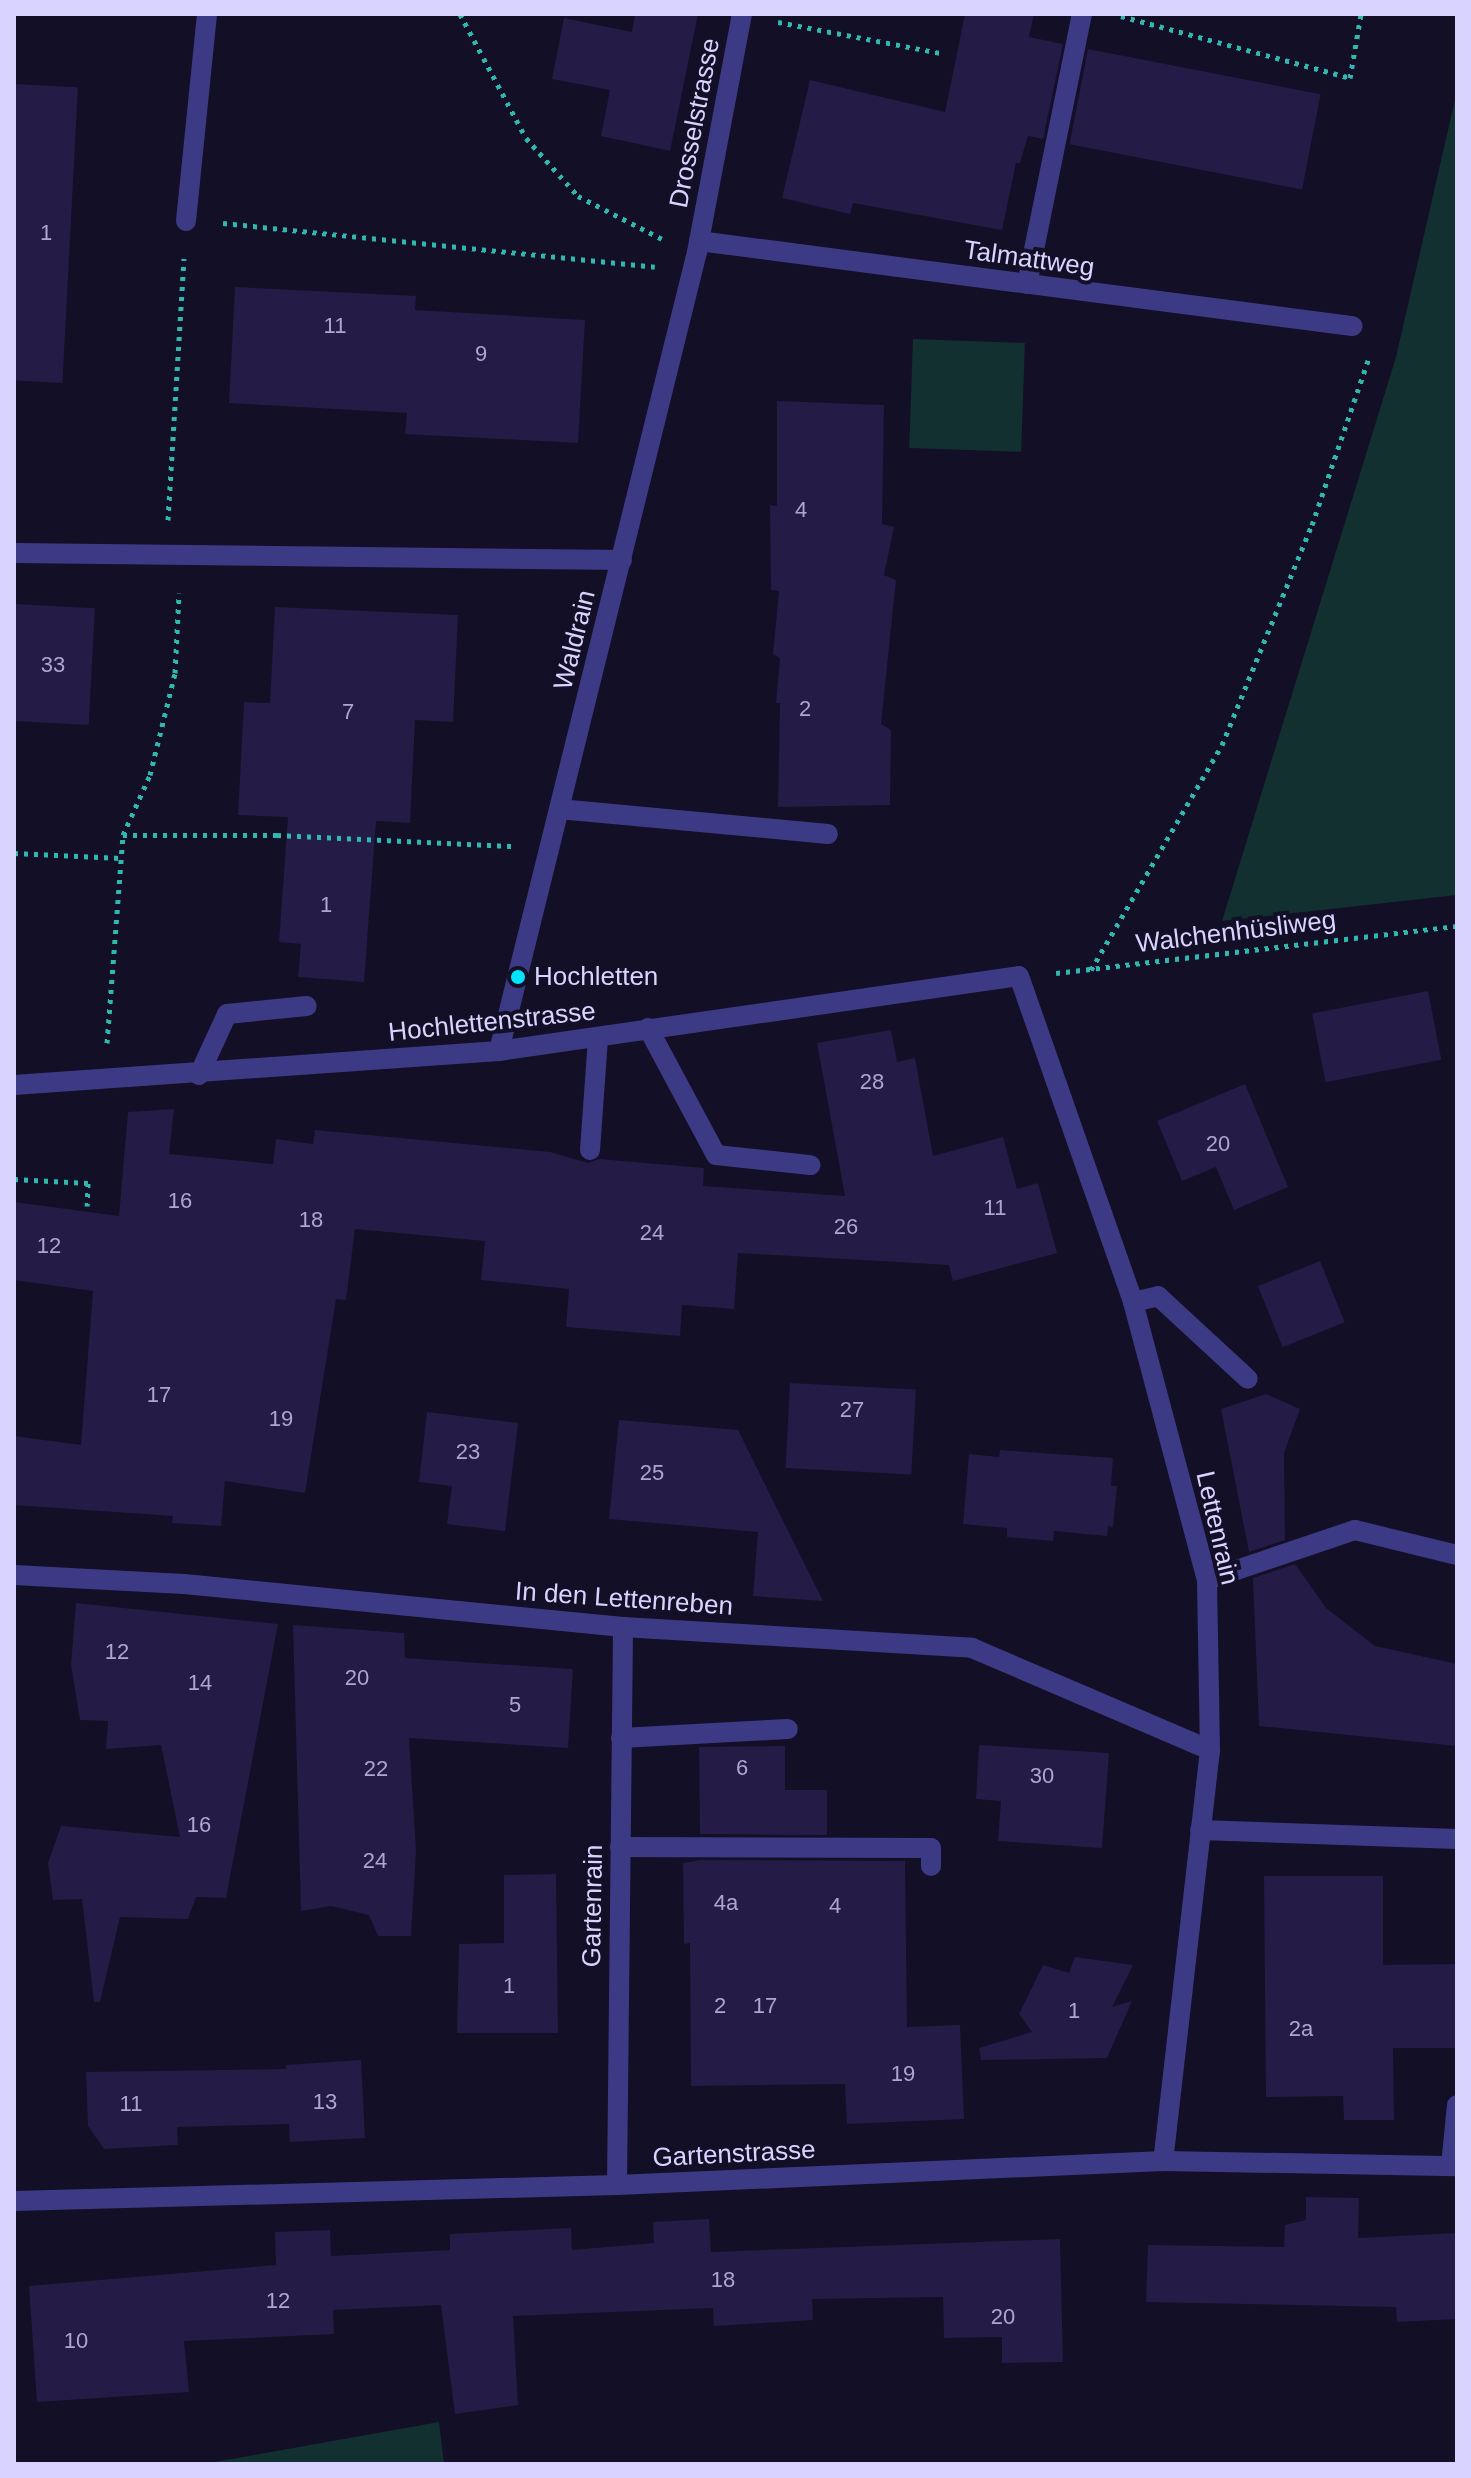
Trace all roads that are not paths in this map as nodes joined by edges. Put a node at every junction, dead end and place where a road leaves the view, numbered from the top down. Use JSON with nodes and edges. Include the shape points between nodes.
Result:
{"nodes":[{"id":1,"x":207,"y":14,"type":"edge"},
{"id":2,"x":1082,"y":14,"type":"edge"},
{"id":3,"x":742,"y":15,"type":"edge"},
{"id":4,"x":186,"y":221,"type":"dead end"},
{"id":5,"x":696,"y":255,"type":"junction"},
{"id":6,"x":1027,"y":284,"type":"junction"},
{"id":7,"x":1352,"y":326,"type":"road end"},
{"id":8,"x":14,"y":553,"type":"edge"},
{"id":9,"x":622,"y":560,"type":"junction"},
{"id":10,"x":559,"y":809,"type":"junction"},
{"id":11,"x":828,"y":834,"type":"dead end"},
{"id":12,"x":1019,"y":976,"type":"joint"},
{"id":13,"x":307,"y":1006,"type":"dead end"},
{"id":14,"x":648,"y":1028,"type":"junction"},
{"id":15,"x":598,"y":1039,"type":"junction"},
{"id":16,"x":499,"y":1051,"type":"junction"},
{"id":17,"x":199,"y":1075,"type":"junction"},
{"id":18,"x":14,"y":1085,"type":"edge"},
{"id":19,"x":590,"y":1150,"type":"dead end"},
{"id":20,"x":810,"y":1165,"type":"dead end"},
{"id":21,"x":1133,"y":1302,"type":"junction"},
{"id":22,"x":1248,"y":1379,"type":"dead end"},
{"id":23,"x":1457,"y":1555,"type":"edge"},
{"id":24,"x":14,"y":1575,"type":"edge"},
{"id":25,"x":1207,"y":1580,"type":"junction"},
{"id":26,"x":623,"y":1627,"type":"junction"},
{"id":27,"x":788,"y":1729,"type":"dead end"},
{"id":28,"x":621,"y":1738,"type":"junction"},
{"id":29,"x":1210,"y":1750,"type":"junction"},
{"id":30,"x":1200,"y":1830,"type":"junction"},
{"id":31,"x":1457,"y":1839,"type":"edge"},
{"id":32,"x":620,"y":1847,"type":"junction"},
{"id":33,"x":931,"y":1866,"type":"dead end"},
{"id":34,"x":1457,"y":2105,"type":"edge"},
{"id":35,"x":1163,"y":2161,"type":"junction"},
{"id":36,"x":1454,"y":2166,"type":"edge"},
{"id":37,"x":617,"y":2185,"type":"junction"},
{"id":38,"x":14,"y":2201,"type":"edge"}],
"edges":[{"from":1,"to":4,"type":"street"},
{"from":2,"to":6,"type":"street"},
{"from":3,"to":5,"type":"street","name":"Drosselstrasse"},
{"from":5,"to":6,"type":"street","name":"Talmattweg"},
{"from":5,"to":9,"type":"street","name":"Waldrain"},
{"from":6,"to":7,"type":"street","name":"Talmattweg"},
{"from":8,"to":9,"type":"street"},
{"from":9,"to":10,"type":"street","name":"Waldrain"},
{"from":10,"to":11,"type":"street"},
{"from":10,"to":16,"type":"street","name":"Waldrain"},
{"from":12,"to":14,"type":"street","name":"Hochlettenstrasse"},
{"from":12,"to":21,"type":"street","name":"Lettenrain"},
{"from":13,"to":17,"type":"street","via":[[227,1014]]},
{"from":14,"to":15,"type":"street","name":"Hochlettenstrasse"},
{"from":14,"to":20,"type":"street","via":[[716,1155]]},
{"from":15,"to":16,"type":"street","name":"Hochlettenstrasse"},
{"from":15,"to":19,"type":"street"},
{"from":16,"to":17,"type":"street","name":"Hochlettenstrasse"},
{"from":17,"to":18,"type":"street","name":"Hochlettenstrasse"},
{"from":21,"to":22,"type":"street","via":[[1158,1296]]},
{"from":21,"to":25,"type":"street","name":"Lettenrain"},
{"from":23,"to":25,"type":"street","via":[[1355,1530]]},
{"from":24,"to":26,"type":"street","name":"In den Lettenreben","via":[[184,1584]]},
{"from":25,"to":29,"type":"street","name":"Lettenrain"},
{"from":26,"to":28,"type":"street","name":"Gartenrain"},
{"from":26,"to":29,"type":"street","name":"In den Lettenreben","via":[[972,1648]]},
{"from":27,"to":28,"type":"street"},
{"from":28,"to":32,"type":"street","name":"Gartenrain"},
{"from":29,"to":30,"type":"street","name":"Lettenrain"},
{"from":30,"to":31,"type":"street"},
{"from":30,"to":35,"type":"street","name":"Lettenrain"},
{"from":32,"to":33,"type":"street","via":[[931,1848]]},
{"from":32,"to":37,"type":"street","name":"Gartenrain"},
{"from":34,"to":36,"type":"street"},
{"from":35,"to":36,"type":"street","name":"Gartenstrasse"},
{"from":35,"to":37,"type":"street","name":"Gartenstrasse"},
{"from":37,"to":38,"type":"street","name":"Gartenstrasse"}]}
